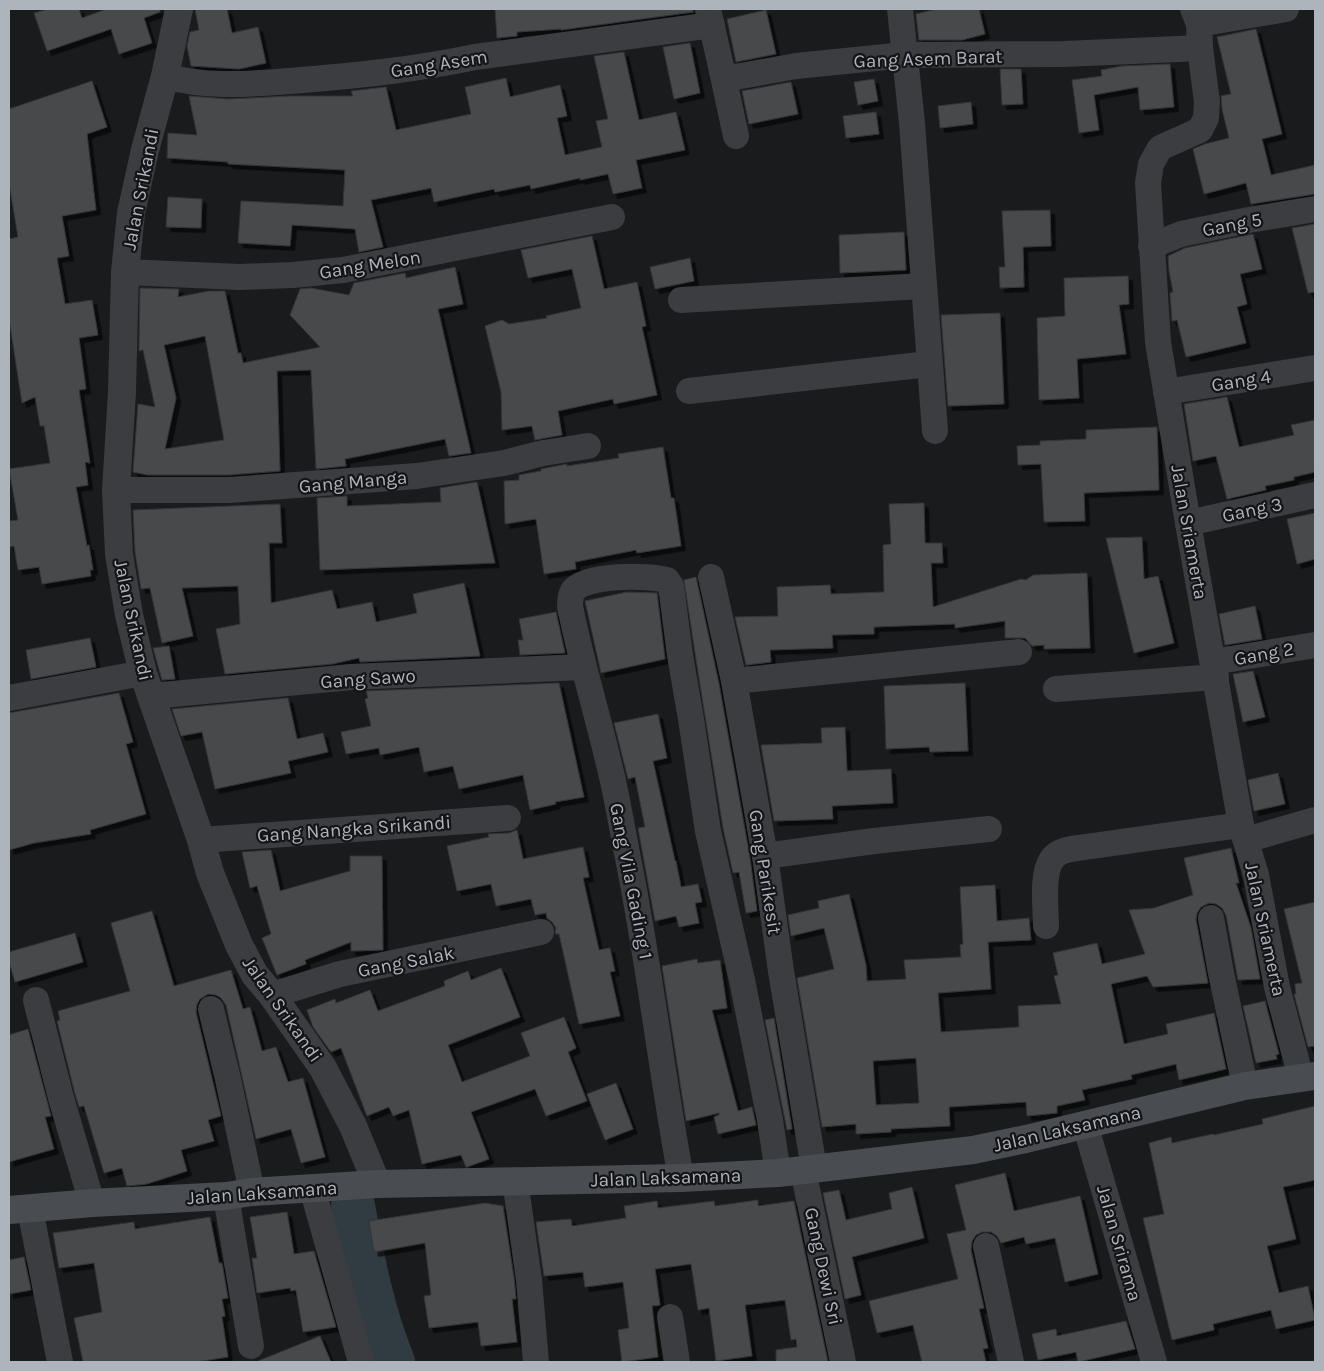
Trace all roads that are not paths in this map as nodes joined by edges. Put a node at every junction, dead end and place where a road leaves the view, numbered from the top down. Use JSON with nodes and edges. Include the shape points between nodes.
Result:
{"nodes":[{"id":1,"x":178,"y":9,"type":"edge"},
{"id":2,"x":900,"y":9,"type":"edge"},
{"id":3,"x":1286,"y":9,"type":"edge"},
{"id":4,"x":710,"y":17,"type":"edge"},
{"id":5,"x":1197,"y":27,"type":"edge"},
{"id":6,"x":905,"y":55,"type":"junction"},
{"id":7,"x":722,"y":71,"type":"junction"},
{"id":8,"x":165,"y":76,"type":"junction"},
{"id":9,"x":736,"y":136,"type":"dead end"},
{"id":10,"x":1315,"y":209,"type":"edge"},
{"id":11,"x":612,"y":217,"type":"dead end"},
{"id":12,"x":1151,"y":246,"type":"junction"},
{"id":13,"x":125,"y":272,"type":"junction"},
{"id":14,"x":923,"y":286,"type":"junction"},
{"id":15,"x":681,"y":300,"type":"dead end"},
{"id":16,"x":929,"y":364,"type":"junction"},
{"id":17,"x":1315,"y":368,"type":"edge"},
{"id":18,"x":689,"y":391,"type":"dead end"},
{"id":19,"x":1166,"y":392,"type":"junction"},
{"id":20,"x":934,"y":431,"type":"dead end"},
{"id":21,"x":588,"y":446,"type":"dead end"},
{"id":22,"x":116,"y":490,"type":"junction"},
{"id":23,"x":1315,"y":495,"type":"edge"},
{"id":24,"x":1188,"y":523,"type":"junction"},
{"id":25,"x":711,"y":577,"type":"dead end"},
{"id":26,"x":1315,"y":644,"type":"edge"},
{"id":27,"x":1019,"y":652,"type":"dead end"},
{"id":28,"x":583,"y":667,"type":"junction"},
{"id":29,"x":1214,"y":670,"type":"junction"},
{"id":30,"x":734,"y":682,"type":"junction"},
{"id":31,"x":148,"y":685,"type":"junction"},
{"id":32,"x":1056,"y":689,"type":"dead end"},
{"id":33,"x":9,"y":698,"type":"edge"},
{"id":34,"x":508,"y":818,"type":"dead end"},
{"id":35,"x":1315,"y":820,"type":"edge"},
{"id":36,"x":989,"y":829,"type":"dead end"},
{"id":37,"x":1244,"y":832,"type":"junction"},
{"id":38,"x":201,"y":840,"type":"junction"},
{"id":39,"x":765,"y":856,"type":"junction"},
{"id":40,"x":1212,"y":918,"type":"dead end"},
{"id":41,"x":1046,"y":926,"type":"dead end"},
{"id":42,"x":541,"y":932,"type":"dead end"},
{"id":43,"x":272,"y":995,"type":"junction"},
{"id":44,"x":36,"y":1000,"type":"dead end"},
{"id":45,"x":211,"y":1009,"type":"dead end"},
{"id":46,"x":1308,"y":1077,"type":"edge"},
{"id":47,"x":1245,"y":1086,"type":"junction"},
{"id":48,"x":1085,"y":1124,"type":"junction"},
{"id":49,"x":798,"y":1170,"type":"junction"},
{"id":50,"x":681,"y":1178,"type":"junction"},
{"id":51,"x":515,"y":1180,"type":"junction"},
{"id":52,"x":377,"y":1184,"type":"junction"},
{"id":53,"x":312,"y":1188,"type":"junction"},
{"id":54,"x":252,"y":1192,"type":"junction"},
{"id":55,"x":226,"y":1196,"type":"junction"},
{"id":56,"x":92,"y":1203,"type":"junction"},
{"id":57,"x":19,"y":1209,"type":"edge"},
{"id":58,"x":986,"y":1246,"type":"dead end"},
{"id":59,"x":670,"y":1317,"type":"dead end"},
{"id":60,"x":251,"y":1346,"type":"dead end"},
{"id":61,"x":60,"y":1362,"type":"edge"},
{"id":62,"x":361,"y":1362,"type":"edge"},
{"id":63,"x":536,"y":1362,"type":"edge"},
{"id":64,"x":677,"y":1362,"type":"edge"},
{"id":65,"x":843,"y":1362,"type":"edge"},
{"id":66,"x":1011,"y":1362,"type":"edge"},
{"id":67,"x":1154,"y":1362,"type":"edge"}],
"edges":[{"from":1,"to":8,"type":"street","name":"Jalan Srikandi"},
{"from":2,"to":6,"type":"street"},
{"from":3,"to":5,"type":"street","name":"Gang Asem Barat"},
{"from":4,"to":7,"type":"street"},
{"from":4,"to":8,"type":"street","name":"Gang Asem","via":[[438,65],[341,78],[199,84]]},
{"from":5,"to":6,"type":"street","name":"Gang Asem Barat","via":[[1056,54]]},
{"from":5,"to":12,"type":"street","name":"Jalan Sriamerta","via":[[1205,80],[1206,118],[1200,130],[1160,148],[1151,164],[1148,183]]},
{"from":6,"to":7,"type":"street","name":"Gang Asem Barat","via":[[796,66],[739,77]]},
{"from":6,"to":14,"type":"street"},
{"from":7,"to":9,"type":"street"},
{"from":8,"to":13,"type":"street","name":"Jalan Srikandi","via":[[131,213]]},
{"from":10,"to":12,"type":"street","name":"Gang 5","via":[[1181,234]]},
{"from":11,"to":13,"type":"street","name":"Gang Melon","via":[[343,270],[239,276]]},
{"from":12,"to":19,"type":"street","name":"Jalan Sriamerta","via":[[1158,342]]},
{"from":13,"to":22,"type":"street","name":"Jalan Srikandi"},
{"from":14,"to":15,"type":"street"},
{"from":14,"to":16,"type":"street"},
{"from":16,"to":18,"type":"street"},
{"from":16,"to":20,"type":"street"},
{"from":17,"to":19,"type":"street","name":"Gang 4"},
{"from":19,"to":24,"type":"street","name":"Jalan Sriamerta"},
{"from":21,"to":22,"type":"street","name":"Gang Manga","via":[[417,476],[229,490]]},
{"from":22,"to":31,"type":"street","name":"Jalan Srikandi","via":[[119,554],[129,615]]},
{"from":23,"to":24,"type":"street","name":"Gang 3"},
{"from":24,"to":29,"type":"street","name":"Jalan Sriamerta"},
{"from":25,"to":30,"type":"street","name":"Gang Parikesit"},
{"from":26,"to":29,"type":"street","name":"Gang 2"},
{"from":27,"to":30,"type":"street"},
{"from":28,"to":31,"type":"street","name":"Gang Sawo"},
{"from":28,"to":49,"type":"street","name":"Gang Vila Gading 1","via":[[570,606],[574,589],[604,579],[623,577],[667,580],[671,586],[708,831],[770,1120]]},
{"from":28,"to":50,"type":"street","name":"Gang Vila Gading 1","via":[[609,762],[631,874]]},
{"from":29,"to":32,"type":"street","name":"Gang 2"},
{"from":29,"to":37,"type":"street","name":"Jalan Sriamerta"},
{"from":30,"to":39,"type":"street","name":"Gang Parikesit"},
{"from":31,"to":33,"type":"street","name":"Gang Sawo"},
{"from":31,"to":38,"type":"street","name":"Jalan Srikandi"},
{"from":34,"to":38,"type":"street","name":"Gang Nangka Srikandi"},
{"from":35,"to":37,"type":"street"},
{"from":36,"to":39,"type":"street"},
{"from":37,"to":41,"type":"street","via":[[1078,848],[1057,854],[1049,862],[1046,872]]},
{"from":37,"to":46,"type":"street","name":"Jalan Sriamerta","via":[[1256,875],[1277,987]]},
{"from":38,"to":43,"type":"street","name":"Jalan Srikandi","via":[[239,945],[255,975]]},
{"from":39,"to":49,"type":"street","name":"Gang Parikesit","via":[[781,972]]},
{"from":40,"to":47,"type":"street"},
{"from":42,"to":43,"type":"street","name":"Gang Salak","via":[[340,974]]},
{"from":43,"to":52,"type":"street","name":"Jalan Srikandi","via":[[323,1068],[353,1126]]},
{"from":44,"to":56,"type":"street"},
{"from":45,"to":54,"type":"street"},
{"from":46,"to":47,"type":"main road","name":"Jalan Laksamana"},
{"from":47,"to":48,"type":"main road","name":"Jalan Laksamana"},
{"from":48,"to":49,"type":"main road","name":"Jalan Laksamana","via":[[973,1150]]},
{"from":48,"to":67,"type":"street","name":"Jalan Srirama"},
{"from":49,"to":50,"type":"main road","name":"Jalan Laksamana"},
{"from":49,"to":65,"type":"street","name":"Gang Dewi Sri"},
{"from":50,"to":51,"type":"main road","name":"Jalan Laksamana"},
{"from":51,"to":52,"type":"main road","name":"Jalan Laksamana"},
{"from":51,"to":63,"type":"street"},
{"from":52,"to":53,"type":"main road","name":"Jalan Laksamana"},
{"from":53,"to":54,"type":"main road","name":"Jalan Laksamana"},
{"from":53,"to":62,"type":"street"},
{"from":54,"to":55,"type":"main road","name":"Jalan Laksamana"},
{"from":55,"to":56,"type":"main road","name":"Jalan Laksamana"},
{"from":55,"to":60,"type":"street"},
{"from":56,"to":57,"type":"main road","name":"Jalan Laksamana"},
{"from":57,"to":61,"type":"street"},
{"from":58,"to":66,"type":"street"},
{"from":59,"to":64,"type":"street"}]}
